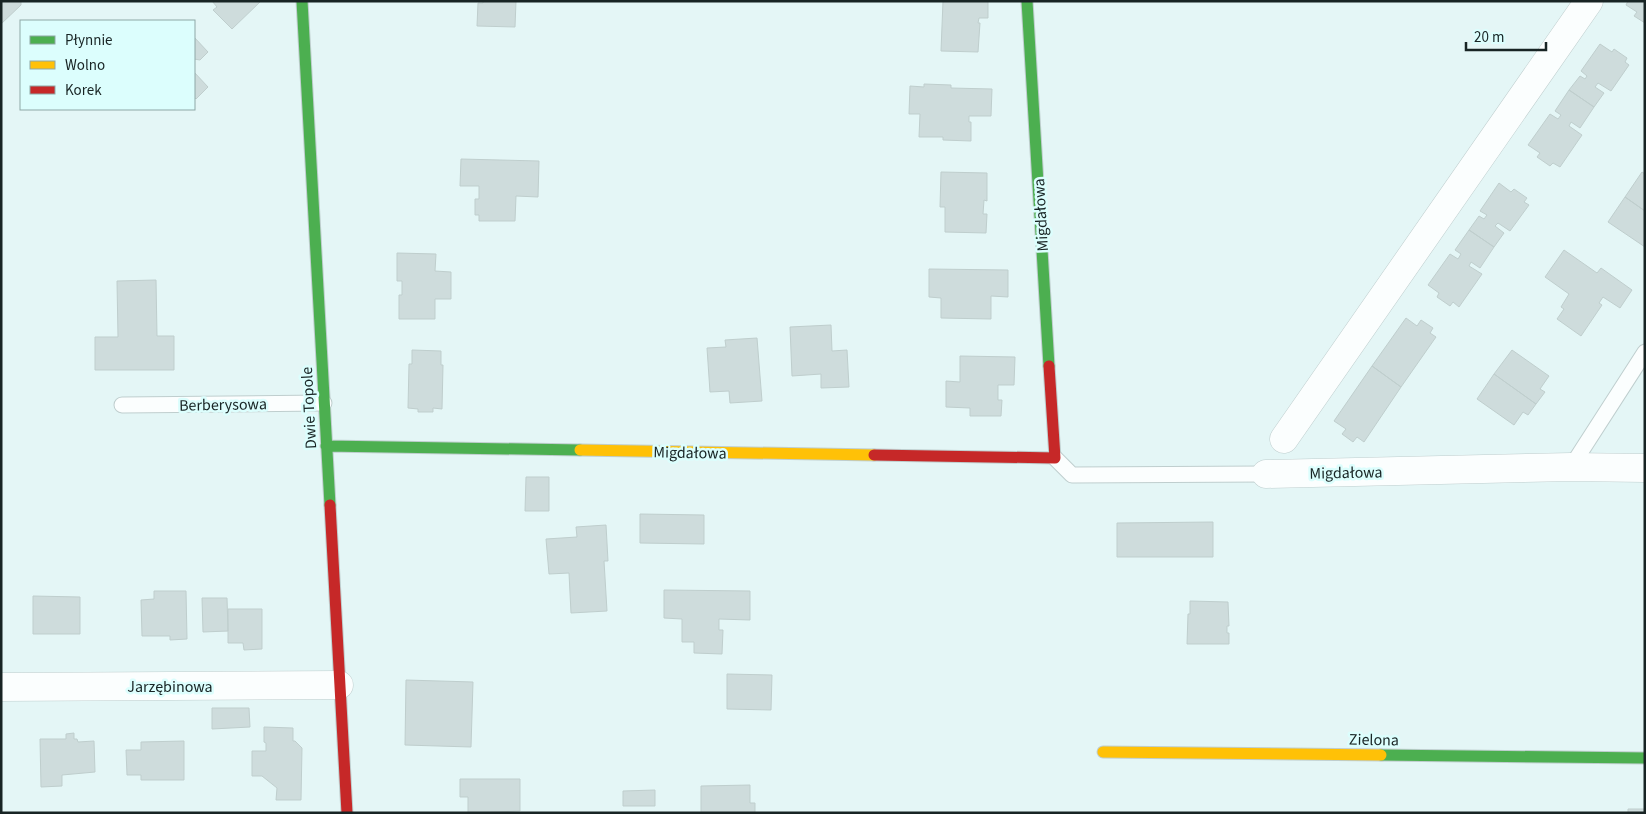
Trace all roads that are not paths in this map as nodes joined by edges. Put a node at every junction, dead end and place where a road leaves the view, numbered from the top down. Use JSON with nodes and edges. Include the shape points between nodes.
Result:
{"nodes":[{"id":1,"x":302,"y":1,"type":"edge"},
{"id":2,"x":1027,"y":1,"type":"edge"},
{"id":3,"x":1589,"y":1,"type":"edge"},
{"id":4,"x":1645,"y":352,"type":"edge"},
{"id":5,"x":324,"y":403,"type":"junction"},
{"id":6,"x":122,"y":405,"type":"dead end"},
{"id":7,"x":1284,"y":439,"type":"dead end"},
{"id":8,"x":326,"y":446,"type":"junction"},
{"id":9,"x":1054,"y":458,"type":"junction"},
{"id":10,"x":1570,"y":467,"type":"junction"},
{"id":11,"x":1645,"y":468,"type":"edge"},
{"id":12,"x":1266,"y":474,"type":"joint"},
{"id":13,"x":339,"y":685,"type":"junction"},
{"id":14,"x":1,"y":687,"type":"edge"},
{"id":15,"x":1103,"y":752,"type":"dead end"},
{"id":16,"x":1645,"y":758,"type":"edge"},
{"id":17,"x":347,"y":813,"type":"edge"}],
"edges":[{"from":1,"to":5,"type":"street","name":"Dwie Topole"},
{"from":2,"to":9,"type":"street","name":"Migdałowa"},
{"from":3,"to":7,"type":"street"},
{"from":4,"to":10,"type":"lane"},
{"from":5,"to":6,"type":"lane","name":"Berberysowa"},
{"from":5,"to":8,"type":"street","name":"Dwie Topole"},
{"from":8,"to":9,"type":"street","name":"Migdałowa"},
{"from":8,"to":13,"type":"street","name":"Dwie Topole"},
{"from":9,"to":12,"type":"lane","name":"Migdałowa","via":[[1072,475]]},
{"from":10,"to":11,"type":"street","name":"Migdałowa"},
{"from":10,"to":12,"type":"street","name":"Migdałowa"},
{"from":13,"to":14,"type":"street","name":"Jarzębinowa"},
{"from":13,"to":17,"type":"street","name":"Dwie Topole"},
{"from":15,"to":16,"type":"street","name":"Zielona"}]}
